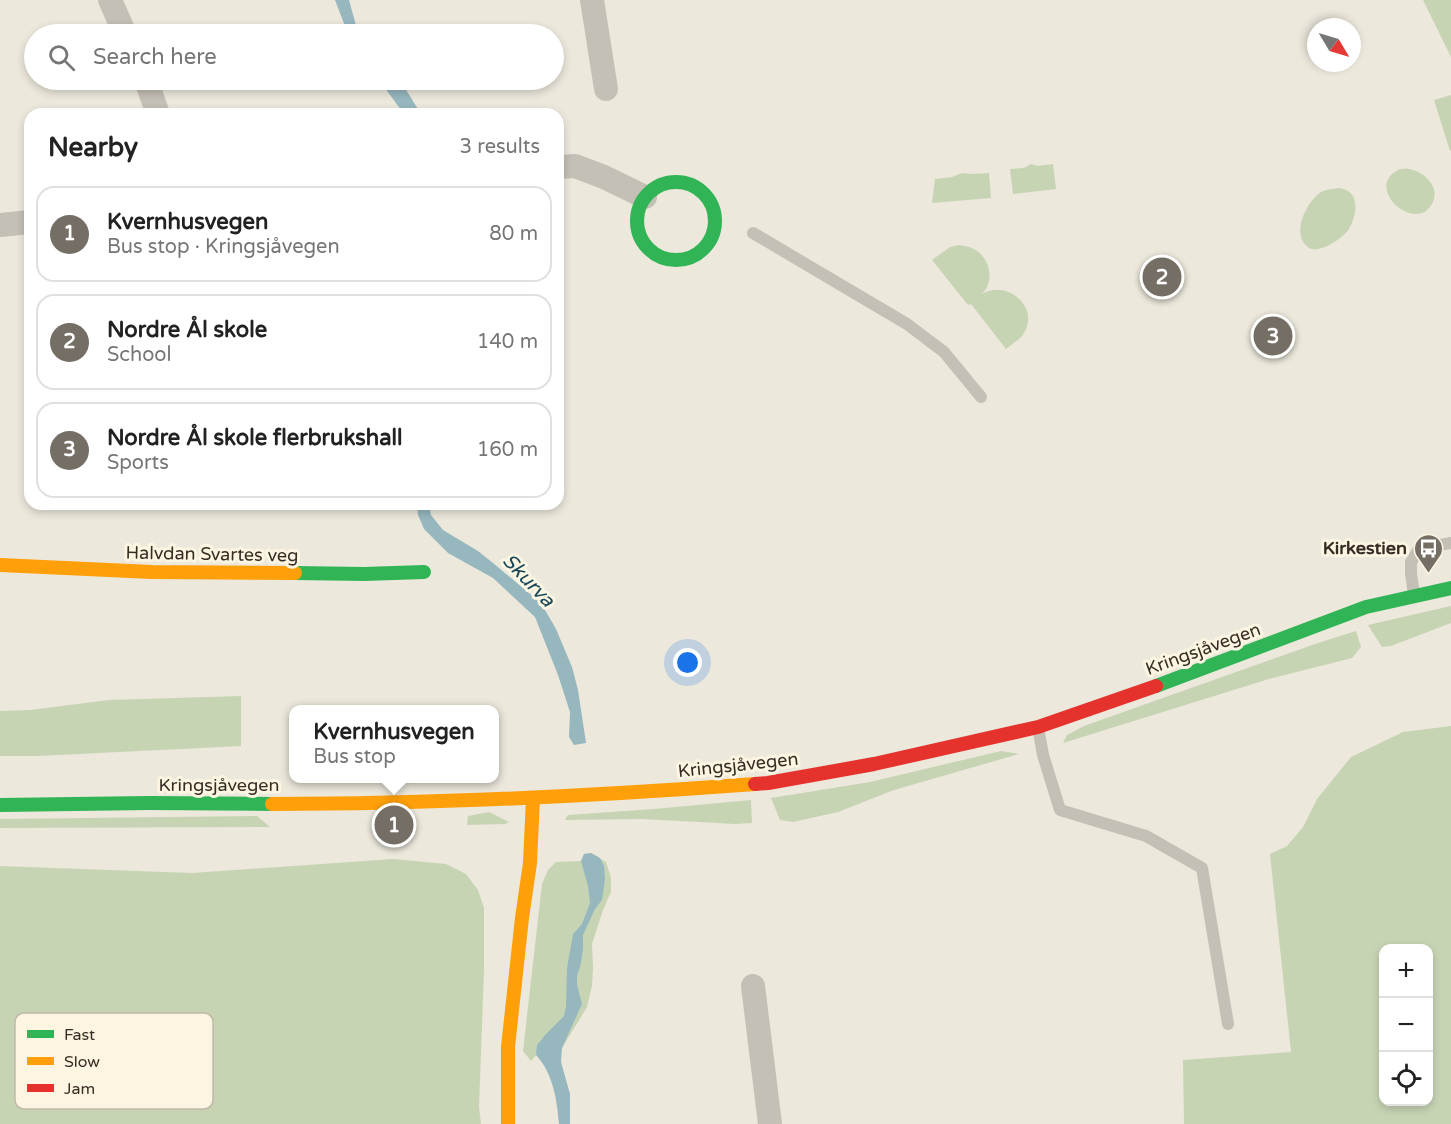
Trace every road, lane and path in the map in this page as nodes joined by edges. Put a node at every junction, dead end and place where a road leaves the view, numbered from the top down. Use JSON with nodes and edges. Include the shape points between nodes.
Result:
{"nodes":[{"id":1,"x":110,"y":0,"type":"edge"},
{"id":2,"x":592,"y":0,"type":"edge"},
{"id":3,"x":121,"y":24,"type":"edge"},
{"id":4,"x":606,"y":89,"type":"dead end"},
{"id":5,"x":150,"y":90,"type":"edge"},
{"id":6,"x":156,"y":108,"type":"edge"},
{"id":7,"x":564,"y":167,"type":"edge"},
{"id":8,"x":645,"y":197,"type":"junction"},
{"id":9,"x":24,"y":223,"type":"edge"},
{"id":10,"x":0,"y":225,"type":"edge"},
{"id":11,"x":753,"y":233,"type":"dead end"},
{"id":12,"x":981,"y":397,"type":"dead end"},
{"id":13,"x":1451,"y":543,"type":"edge"},
{"id":14,"x":0,"y":565,"type":"edge"},
{"id":15,"x":424,"y":572,"type":"dead end"},
{"id":16,"x":1451,"y":588,"type":"edge"},
{"id":17,"x":1414,"y":596,"type":"junction"},
{"id":18,"x":1038,"y":727,"type":"junction"},
{"id":19,"x":533,"y":798,"type":"junction"},
{"id":20,"x":0,"y":805,"type":"edge"},
{"id":21,"x":753,"y":986,"type":"dead end"},
{"id":22,"x":1228,"y":1024,"type":"dead end"},
{"id":23,"x":508,"y":1124,"type":"edge"},
{"id":24,"x":770,"y":1124,"type":"edge"}],
"edges":[{"from":1,"to":3,"type":"street"},
{"from":2,"to":4,"type":"street"},
{"from":5,"to":6,"type":"street"},
{"from":7,"to":8,"type":"street","via":[[575,166]]},
{"from":8,"to":8,"type":"street","via":[[637,213],[637,230],[645,246],[659,257],[686,259],[708,245],[715,229],[715,211],[707,195],[693,184],[675,181],[658,185]]},
{"from":9,"to":10,"type":"street"},
{"from":11,"to":12,"type":"lane","via":[[907,324],[944,352]]},
{"from":13,"to":17,"type":"lane","via":[[1419,549],[1411,562]]},
{"from":14,"to":15,"type":"street","name":"Halvdan Svartes veg","via":[[152,572]]},
{"from":16,"to":17,"type":"street","name":"Kringsjåvegen"},
{"from":17,"to":18,"type":"street","name":"Kringsjåvegen","via":[[1366,607]]},
{"from":18,"to":19,"type":"street","name":"Kringsjåvegen","via":[[768,783]]},
{"from":18,"to":22,"type":"lane","via":[[1042,755],[1060,810],[1146,836],[1202,868]]},
{"from":19,"to":20,"type":"street","name":"Kringsjåvegen","via":[[341,804]]},
{"from":19,"to":23,"type":"street","via":[[530,862],[508,1047]]},
{"from":21,"to":24,"type":"street"}]}
